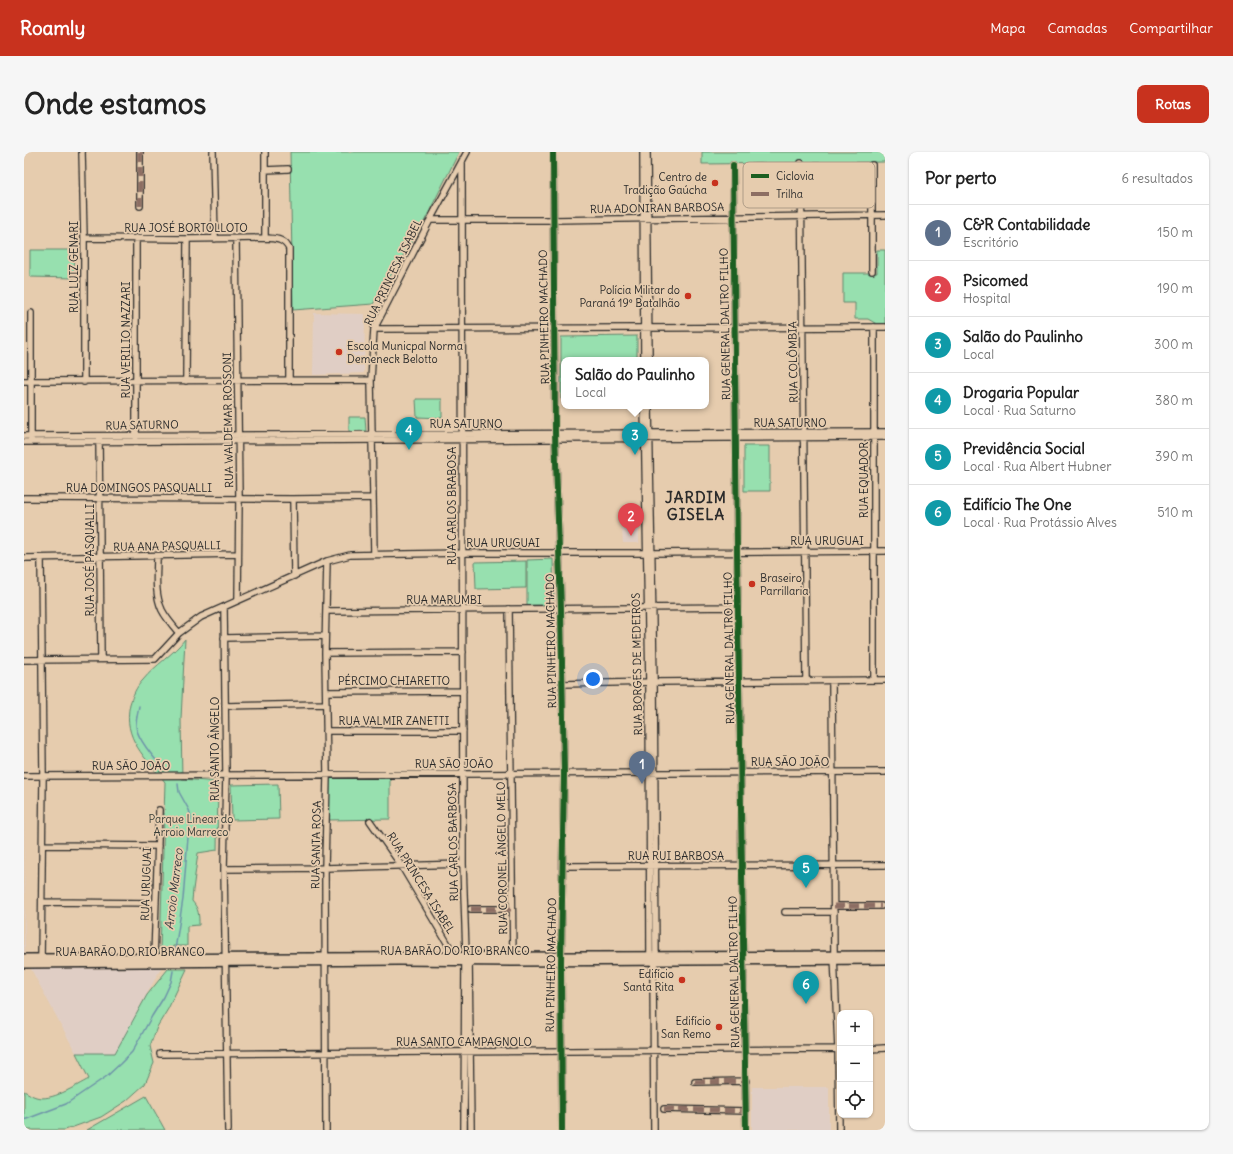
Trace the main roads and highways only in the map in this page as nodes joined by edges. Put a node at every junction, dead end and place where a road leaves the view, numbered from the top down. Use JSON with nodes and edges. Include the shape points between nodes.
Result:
{"nodes":[{"id":1,"x":885,"y":954,"type":"edge"},
{"id":2,"x":834,"y":957,"type":"junction"},
{"id":3,"x":24,"y":958,"type":"edge"},
{"id":4,"x":467,"y":958,"type":"junction"},
{"id":5,"x":433,"y":959,"type":"junction"},
{"id":6,"x":191,"y":960,"type":"junction"},
{"id":7,"x":885,"y":960,"type":"edge"},
{"id":8,"x":41,"y":961,"type":"junction"},
{"id":9,"x":24,"y":964,"type":"edge"}],
"edges":[{"from":1,"to":2,"type":"main road","name":"RUA BARÃO DO RIO BRANCO"},
{"from":2,"to":4,"type":"main road","name":"RUA BARÃO DO RIO BRANCO","via":[[653,960]]},
{"from":2,"to":7,"type":"main road","name":"RUA BARÃO DO RIO BRANCO"},
{"from":3,"to":8,"type":"main road","name":"RUA BARÃO DO RIO BRANCO"},
{"from":4,"to":5,"type":"main road","name":"RUA BARÃO DO RIO BRANCO"},
{"from":4,"to":5,"type":"main road","name":"RUA BARÃO DO RIO BRANCO","via":[[455,956]]},
{"from":5,"to":6,"type":"main road","name":"RUA BARÃO DO RIO BRANCO"},
{"from":6,"to":8,"type":"main road","name":"RUA BARÃO DO RIO BRANCO"},
{"from":6,"to":8,"type":"main road","name":"RUA BARÃO DO RIO BRANCO","via":[[154,958]]},
{"from":8,"to":9,"type":"main road","name":"RUA BARÃO DO RIO BRANCO"}]}
